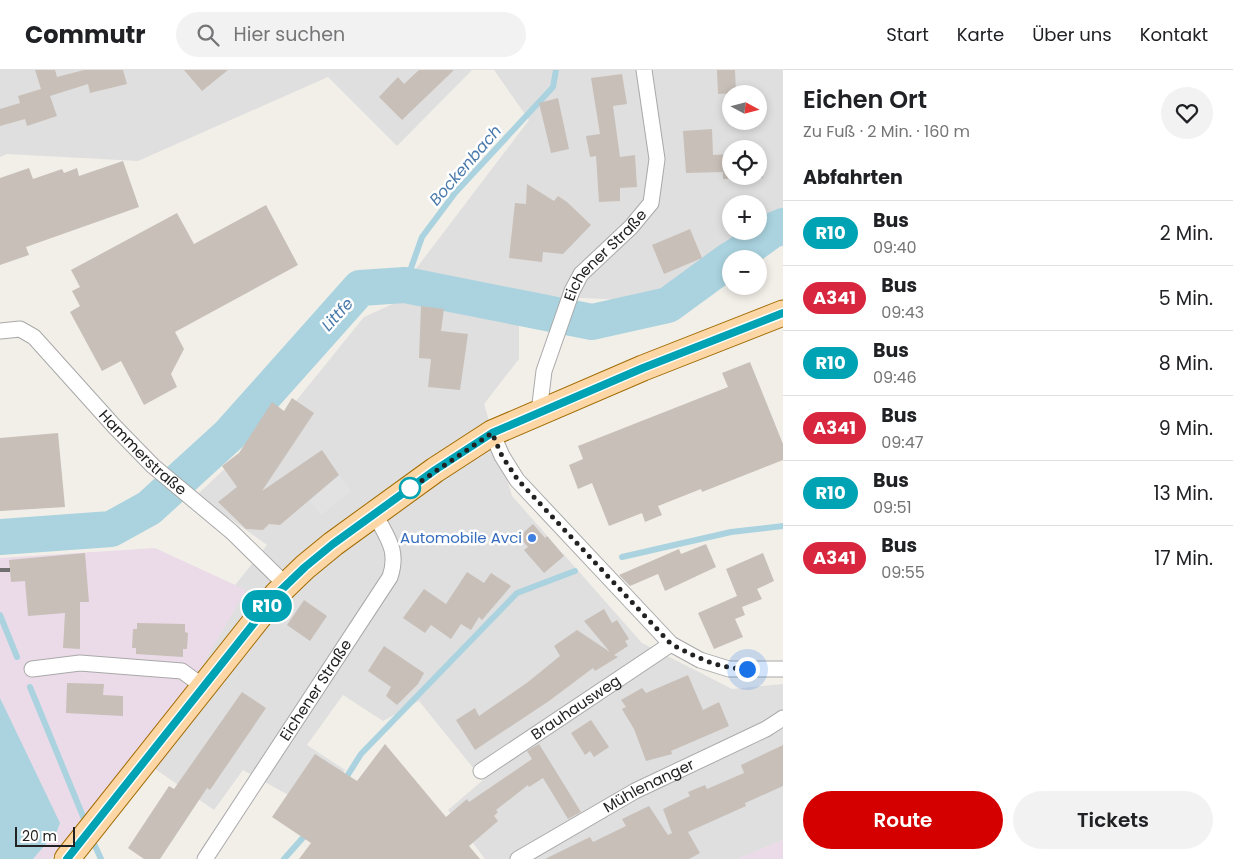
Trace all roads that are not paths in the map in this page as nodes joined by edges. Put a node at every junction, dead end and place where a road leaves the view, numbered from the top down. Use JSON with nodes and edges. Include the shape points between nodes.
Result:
{"nodes":[{"id":1,"x":644,"y":70,"type":"edge"},
{"id":2,"x":783,"y":313,"type":"edge"},
{"id":3,"x":0,"y":331,"type":"edge"},
{"id":4,"x":539,"y":412,"type":"junction"},
{"id":5,"x":492,"y":433,"type":"junction"},
{"id":6,"x":375,"y":514,"type":"junction"},
{"id":7,"x":286,"y":585,"type":"junction"},
{"id":8,"x":671,"y":644,"type":"junction"},
{"id":9,"x":32,"y":669,"type":"dead end"},
{"id":10,"x":783,"y":669,"type":"edge"},
{"id":11,"x":204,"y":687,"type":"junction"},
{"id":12,"x":783,"y":718,"type":"edge"},
{"id":13,"x":481,"y":771,"type":"dead end"},
{"id":14,"x":73,"y":851,"type":"edge"},
{"id":15,"x":205,"y":859,"type":"edge"},
{"id":16,"x":518,"y":859,"type":"edge"}],
"edges":[{"from":1,"to":4,"type":"street","name":"Eichener Straße","via":[[657,159],[651,203],[631,227],[581,274],[544,371]]},
{"from":2,"to":4,"type":"main road"},
{"from":3,"to":7,"type":"street","name":"Hammerstraße","via":[[20,329],[34,337],[153,466],[232,532]]},
{"from":4,"to":5,"type":"main road"},
{"from":5,"to":6,"type":"main road"},
{"from":5,"to":8,"type":"street","via":[[518,480]]},
{"from":6,"to":7,"type":"main road"},
{"from":6,"to":15,"type":"street","name":"Eichener Straße","via":[[395,554],[390,577]]},
{"from":7,"to":11,"type":"main road"},
{"from":8,"to":10,"type":"street","via":[[700,660],[729,669]]},
{"from":8,"to":13,"type":"street","name":"Brauhausweg"},
{"from":9,"to":11,"type":"street","via":[[80,663],[182,671]]},
{"from":11,"to":14,"type":"main road"},
{"from":12,"to":16,"type":"street","name":"Mühlenanger","via":[[635,791]]}]}
